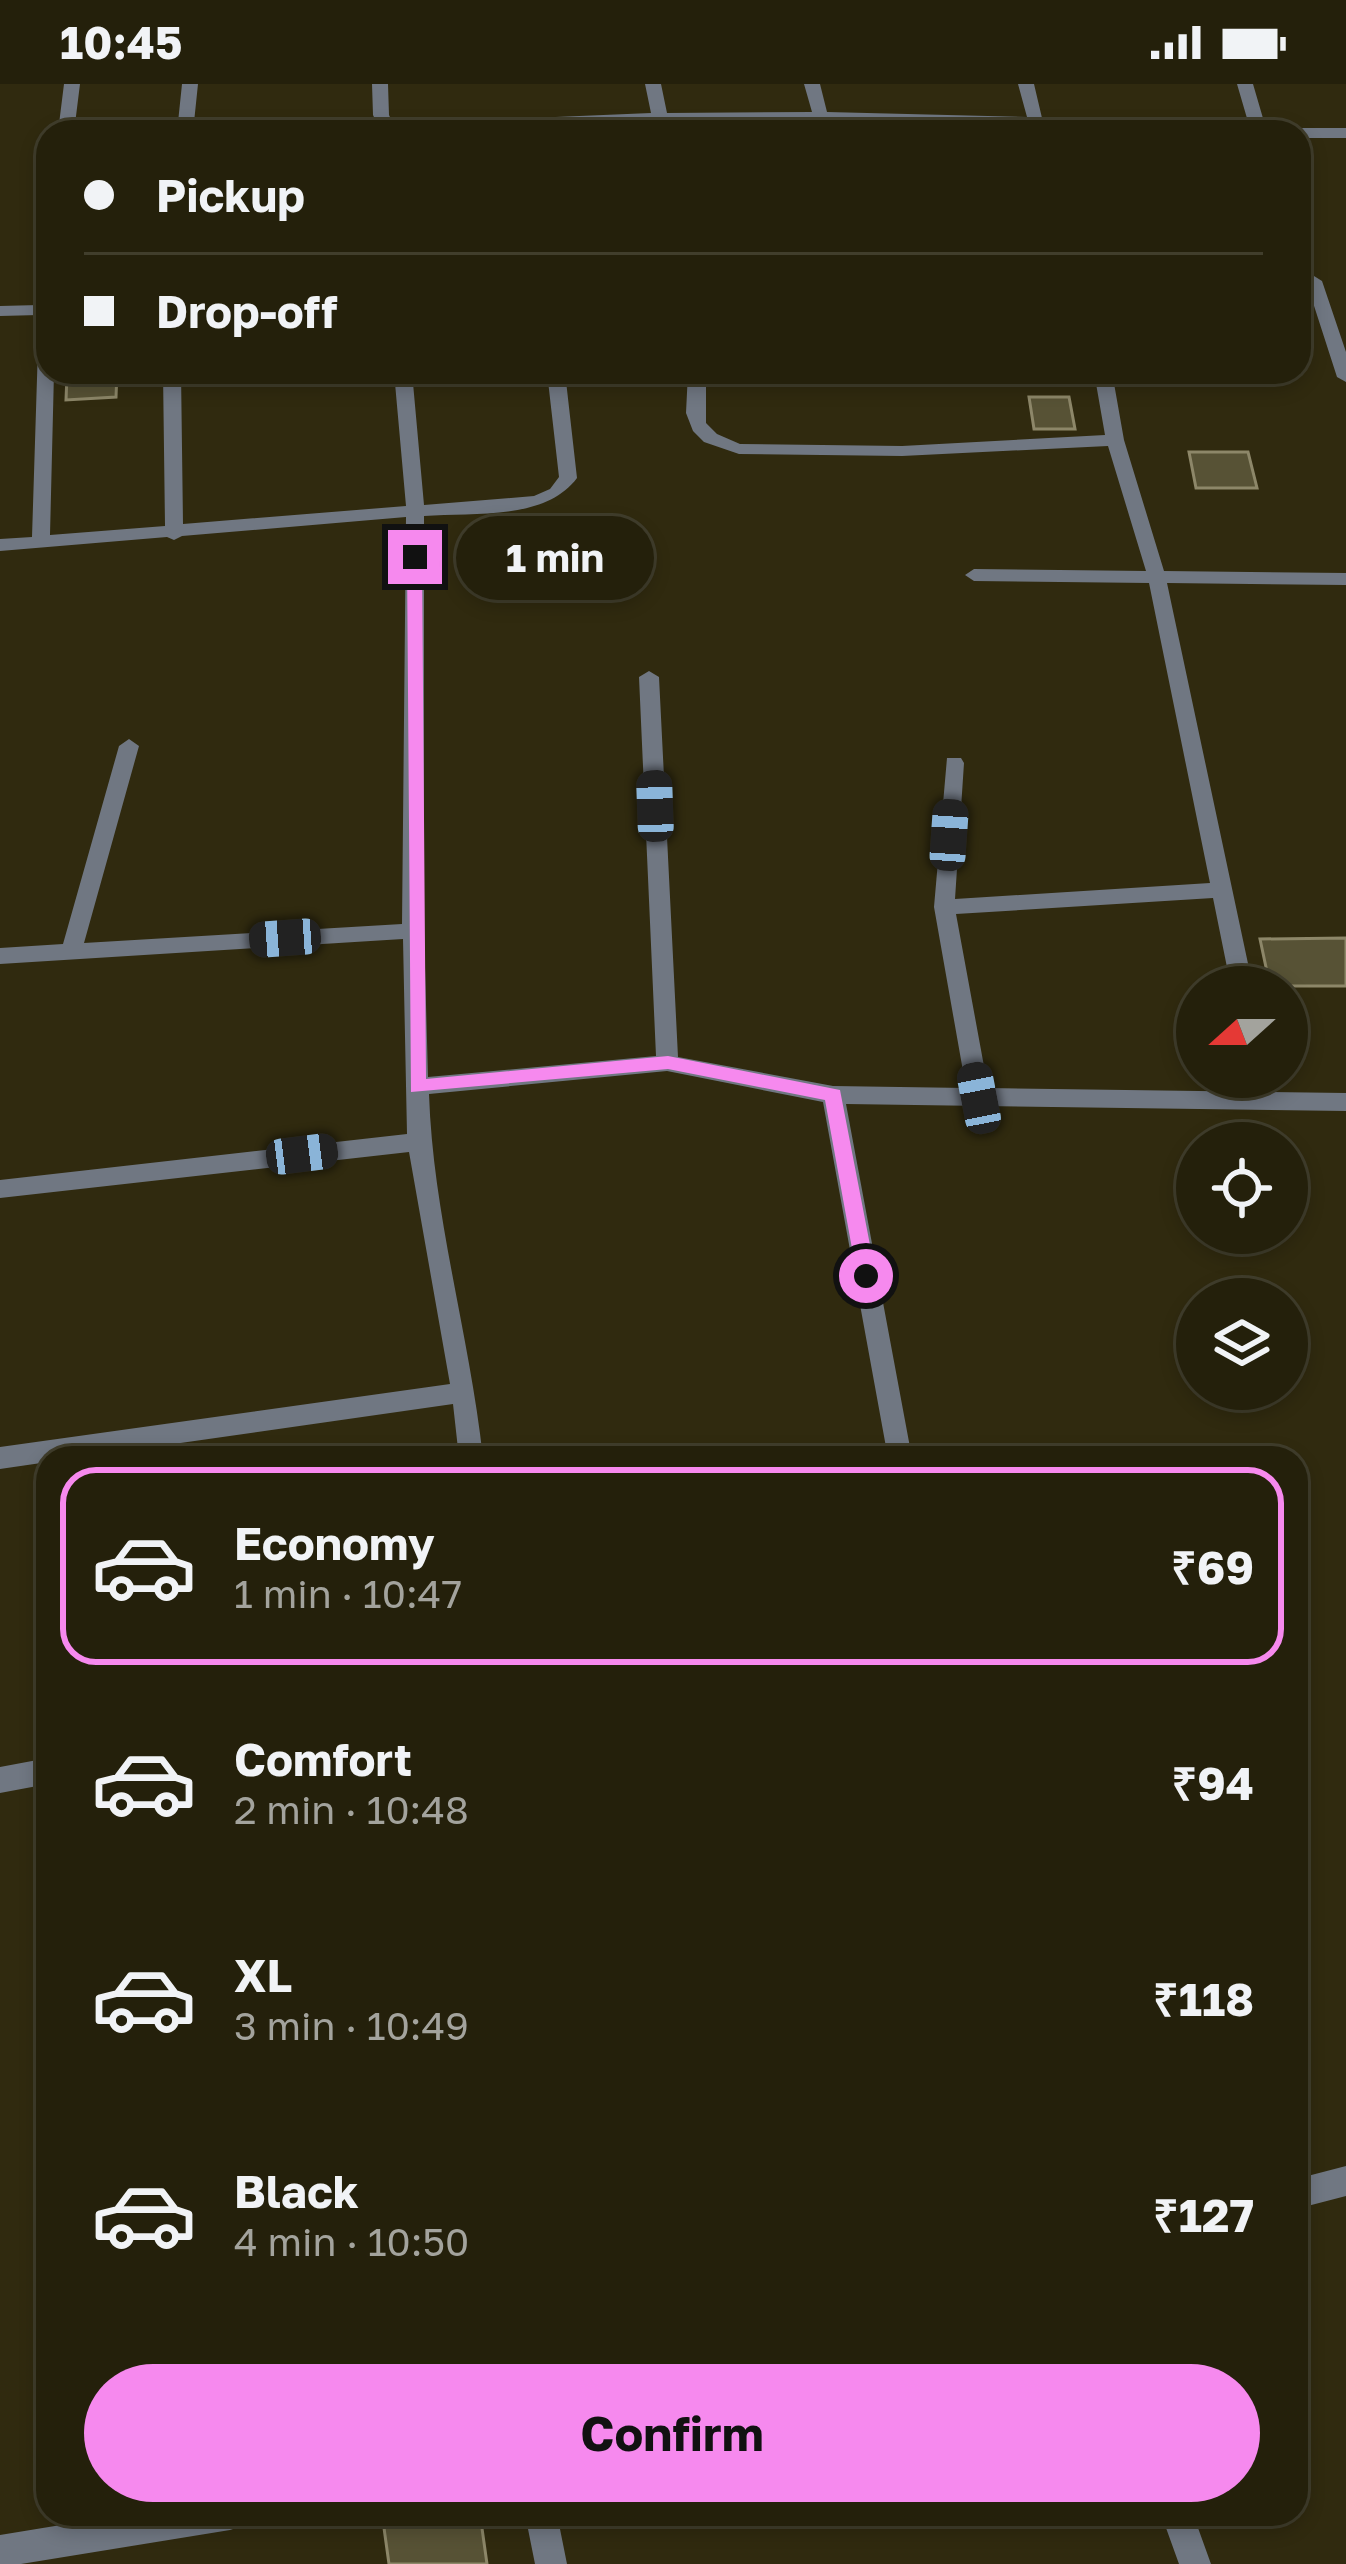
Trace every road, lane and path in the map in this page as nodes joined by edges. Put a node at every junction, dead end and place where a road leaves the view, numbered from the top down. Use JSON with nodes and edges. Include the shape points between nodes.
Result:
{"nodes":[{"id":1,"x":72,"y":84,"type":"edge"},
{"id":2,"x":190,"y":84,"type":"edge"},
{"id":3,"x":380,"y":84,"type":"edge"},
{"id":4,"x":653,"y":84,"type":"edge"},
{"id":5,"x":812,"y":84,"type":"edge"},
{"id":6,"x":1026,"y":84,"type":"edge"},
{"id":7,"x":1245,"y":84,"type":"edge"},
{"id":8,"x":821,"y":118,"type":"junction"},
{"id":9,"x":68,"y":120,"type":"edge"},
{"id":10,"x":186,"y":120,"type":"edge"},
{"id":11,"x":383,"y":120,"type":"edge"},
{"id":12,"x":661,"y":120,"type":"edge"},
{"id":13,"x":781,"y":120,"type":"edge"},
{"id":14,"x":875,"y":120,"type":"edge"},
{"id":15,"x":1035,"y":120,"type":"edge"},
{"id":16,"x":1256,"y":120,"type":"edge"},
{"id":17,"x":1311,"y":133,"type":"edge"},
{"id":18,"x":1346,"y":133,"type":"edge"},
{"id":19,"x":1313,"y":281,"type":"dead end"},
{"id":20,"x":36,"y":310,"type":"edge"},
{"id":21,"x":0,"y":311,"type":"edge"},
{"id":22,"x":1346,"y":377,"type":"edge"},
{"id":23,"x":44,"y":384,"type":"edge"},
{"id":24,"x":172,"y":384,"type":"edge"},
{"id":25,"x":404,"y":384,"type":"edge"},
{"id":26,"x":557,"y":384,"type":"edge"},
{"id":27,"x":697,"y":384,"type":"edge"},
{"id":28,"x":1105,"y":384,"type":"edge"},
{"id":29,"x":1115,"y":440,"type":"junction"},
{"id":30,"x":415,"y":511,"type":"junction"},
{"id":31,"x":174,"y":534,"type":"junction"},
{"id":32,"x":41,"y":538,"type":"junction"},
{"id":33,"x":0,"y":544,"type":"edge"},
{"id":34,"x":1156,"y":574,"type":"junction"},
{"id":35,"x":974,"y":575,"type":"dead end"},
{"id":36,"x":1346,"y":579,"type":"edge"},
{"id":37,"x":649,"y":677,"type":"dead end"},
{"id":38,"x":129,"y":746,"type":"dead end"},
{"id":39,"x":954,"y":763,"type":"dead end"},
{"id":40,"x":1222,"y":890,"type":"junction"},
{"id":41,"x":944,"y":907,"type":"junction"},
{"id":42,"x":413,"y":931,"type":"junction"},
{"id":43,"x":71,"y":952,"type":"junction"},
{"id":44,"x":0,"y":956,"type":"edge"},
{"id":45,"x":1238,"y":966,"type":"edge"},
{"id":46,"x":668,"y":1063,"type":"junction"},
{"id":47,"x":417,"y":1087,"type":"junction"},
{"id":48,"x":833,"y":1095,"type":"junction"},
{"id":49,"x":979,"y":1098,"type":"junction"},
{"id":50,"x":1265,"y":1098,"type":"edge"},
{"id":51,"x":1346,"y":1102,"type":"edge"},
{"id":52,"x":1266,"y":1104,"type":"junction"},
{"id":53,"x":419,"y":1142,"type":"junction"},
{"id":54,"x":0,"y":1189,"type":"edge"},
{"id":55,"x":464,"y":1392,"type":"junction"},
{"id":56,"x":84,"y":1446,"type":"edge"},
{"id":57,"x":470,"y":1446,"type":"edge"},
{"id":58,"x":898,"y":1446,"type":"edge"},
{"id":59,"x":36,"y":1453,"type":"edge"},
{"id":60,"x":0,"y":1458,"type":"edge"},
{"id":61,"x":36,"y":1773,"type":"edge"},
{"id":62,"x":0,"y":1780,"type":"edge"},
{"id":63,"x":1346,"y":2180,"type":"edge"},
{"id":64,"x":1308,"y":2191,"type":"edge"},
{"id":65,"x":155,"y":2526,"type":"edge"},
{"id":66,"x":544,"y":2526,"type":"edge"},
{"id":67,"x":1181,"y":2526,"type":"edge"},
{"id":68,"x":0,"y":2551,"type":"edge"},
{"id":69,"x":551,"y":2564,"type":"edge"},
{"id":70,"x":1195,"y":2564,"type":"edge"}],
"edges":[{"from":1,"to":9,"type":"street"},
{"from":2,"to":10,"type":"street"},
{"from":3,"to":11,"type":"street"},
{"from":4,"to":12,"type":"street"},
{"from":5,"to":8,"type":"street"},
{"from":6,"to":15,"type":"street"},
{"from":7,"to":16,"type":"street"},
{"from":8,"to":13,"type":"street"},
{"from":8,"to":14,"type":"street"},
{"from":17,"to":18,"type":"street"},
{"from":19,"to":22,"type":"street"},
{"from":20,"to":21,"type":"street"},
{"from":23,"to":32,"type":"street"},
{"from":24,"to":31,"type":"street"},
{"from":25,"to":30,"type":"street"},
{"from":26,"to":30,"type":"street","via":[[568,478],[556,493]]},
{"from":27,"to":29,"type":"street","via":[[700,431],[739,449]]},
{"from":28,"to":29,"type":"street"},
{"from":29,"to":34,"type":"street"},
{"from":30,"to":31,"type":"street"},
{"from":30,"to":42,"type":"street"},
{"from":31,"to":32,"type":"street"},
{"from":32,"to":33,"type":"street"},
{"from":34,"to":35,"type":"street"},
{"from":34,"to":36,"type":"street"},
{"from":34,"to":40,"type":"street"},
{"from":37,"to":46,"type":"street"},
{"from":38,"to":43,"type":"street"},
{"from":39,"to":41,"type":"street"},
{"from":40,"to":41,"type":"street"},
{"from":40,"to":45,"type":"street"},
{"from":41,"to":49,"type":"street"},
{"from":42,"to":43,"type":"street"},
{"from":42,"to":47,"type":"street"},
{"from":43,"to":44,"type":"street"},
{"from":46,"to":47,"type":"street"},
{"from":46,"to":48,"type":"street"},
{"from":47,"to":53,"type":"street"},
{"from":48,"to":49,"type":"street"},
{"from":48,"to":58,"type":"street"},
{"from":49,"to":52,"type":"street"},
{"from":50,"to":52,"type":"street"},
{"from":51,"to":52,"type":"street"},
{"from":53,"to":54,"type":"street"},
{"from":53,"to":55,"type":"street"},
{"from":55,"to":56,"type":"street"},
{"from":55,"to":57,"type":"street"},
{"from":59,"to":60,"type":"street"},
{"from":61,"to":62,"type":"street"},
{"from":63,"to":64,"type":"street"},
{"from":65,"to":68,"type":"street"},
{"from":66,"to":69,"type":"street"},
{"from":67,"to":70,"type":"street"}]}
